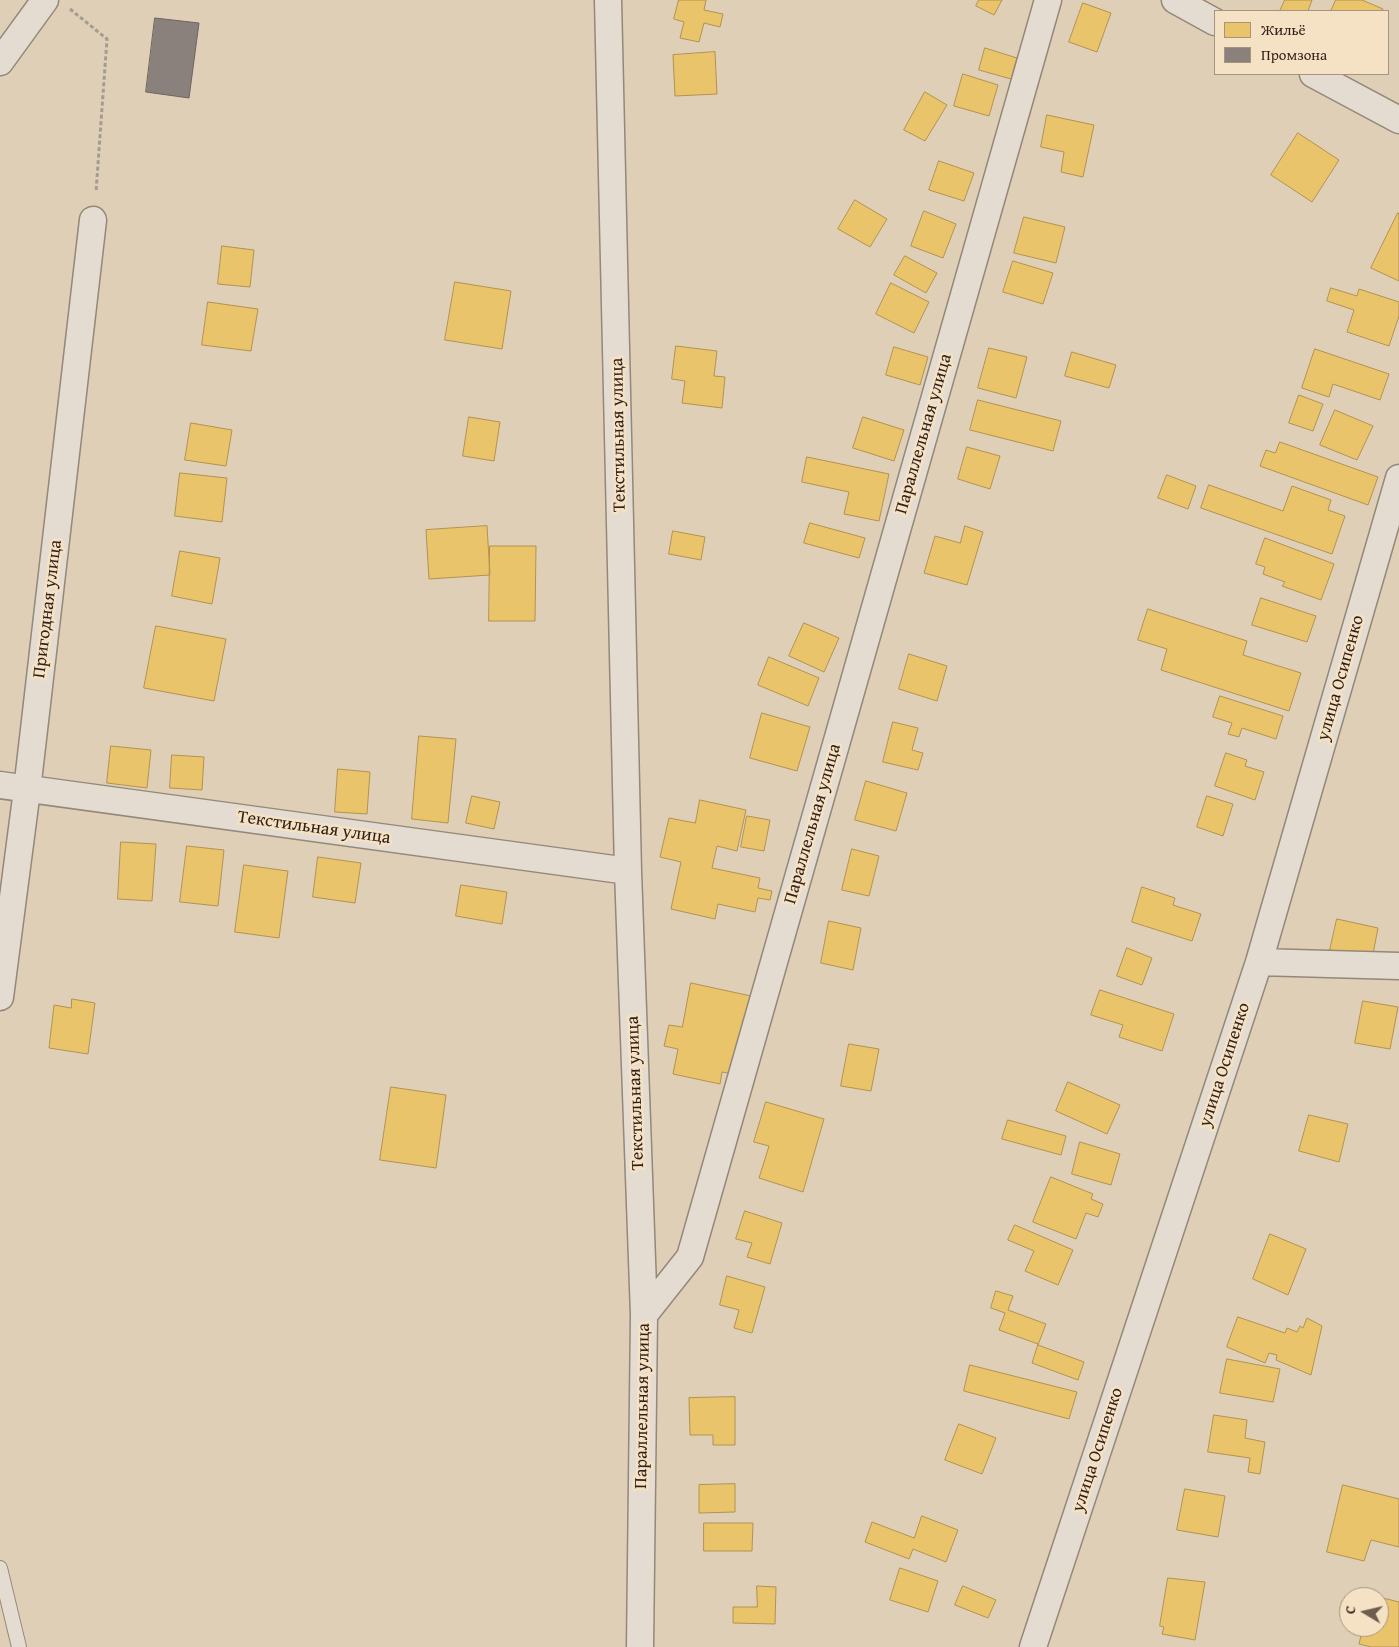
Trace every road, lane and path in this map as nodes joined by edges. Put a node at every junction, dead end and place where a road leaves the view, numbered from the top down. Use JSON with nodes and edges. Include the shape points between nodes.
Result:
{"nodes":[{"id":1,"x":608,"y":0,"type":"edge"},
{"id":2,"x":1048,"y":0,"type":"edge"},
{"id":3,"x":1174,"y":0,"type":"edge"},
{"id":4,"x":56,"y":3,"type":"edge"},
{"id":5,"x":1214,"y":21,"type":"edge"},
{"id":6,"x":0,"y":62,"type":"edge"},
{"id":7,"x":1315,"y":75,"type":"edge"},
{"id":8,"x":1399,"y":120,"type":"edge"},
{"id":9,"x":94,"y":220,"type":"joint"},
{"id":10,"x":1399,"y":478,"type":"edge"},
{"id":11,"x":0,"y":785,"type":"edge"},
{"id":12,"x":27,"y":790,"type":"junction"},
{"id":13,"x":628,"y":871,"type":"junction"},
{"id":14,"x":1259,"y":962,"type":"junction"},
{"id":15,"x":1399,"y":966,"type":"edge"},
{"id":16,"x":0,"y":997,"type":"edge"},
{"id":17,"x":644,"y":1315,"type":"junction"},
{"id":18,"x":0,"y":1568,"type":"edge"},
{"id":19,"x":19,"y":1647,"type":"edge"},
{"id":20,"x":640,"y":1647,"type":"edge"},
{"id":21,"x":1033,"y":1647,"type":"edge"}],
"edges":[{"from":1,"to":13,"type":"street","name":"Текстильная улица"},
{"from":2,"to":17,"type":"street","name":"Параллельная улица","via":[[690,1257]]},
{"from":3,"to":5,"type":"street"},
{"from":4,"to":6,"type":"street"},
{"from":4,"to":9,"type":"path","via":[[107,39]]},
{"from":7,"to":8,"type":"street"},
{"from":9,"to":12,"type":"street","name":"Пригодная улица"},
{"from":10,"to":14,"type":"street","name":"улица Осипенко"},
{"from":11,"to":12,"type":"street","name":"Текстильная улица"},
{"from":12,"to":13,"type":"street","name":"Текстильная улица"},
{"from":12,"to":16,"type":"street","name":"Пригодная улица"},
{"from":13,"to":17,"type":"street","name":"Текстильная улица"},
{"from":14,"to":15,"type":"street"},
{"from":14,"to":21,"type":"street","name":"улица Осипенко"},
{"from":17,"to":20,"type":"street","name":"Параллельная улица"},
{"from":18,"to":19,"type":"lane"}]}
